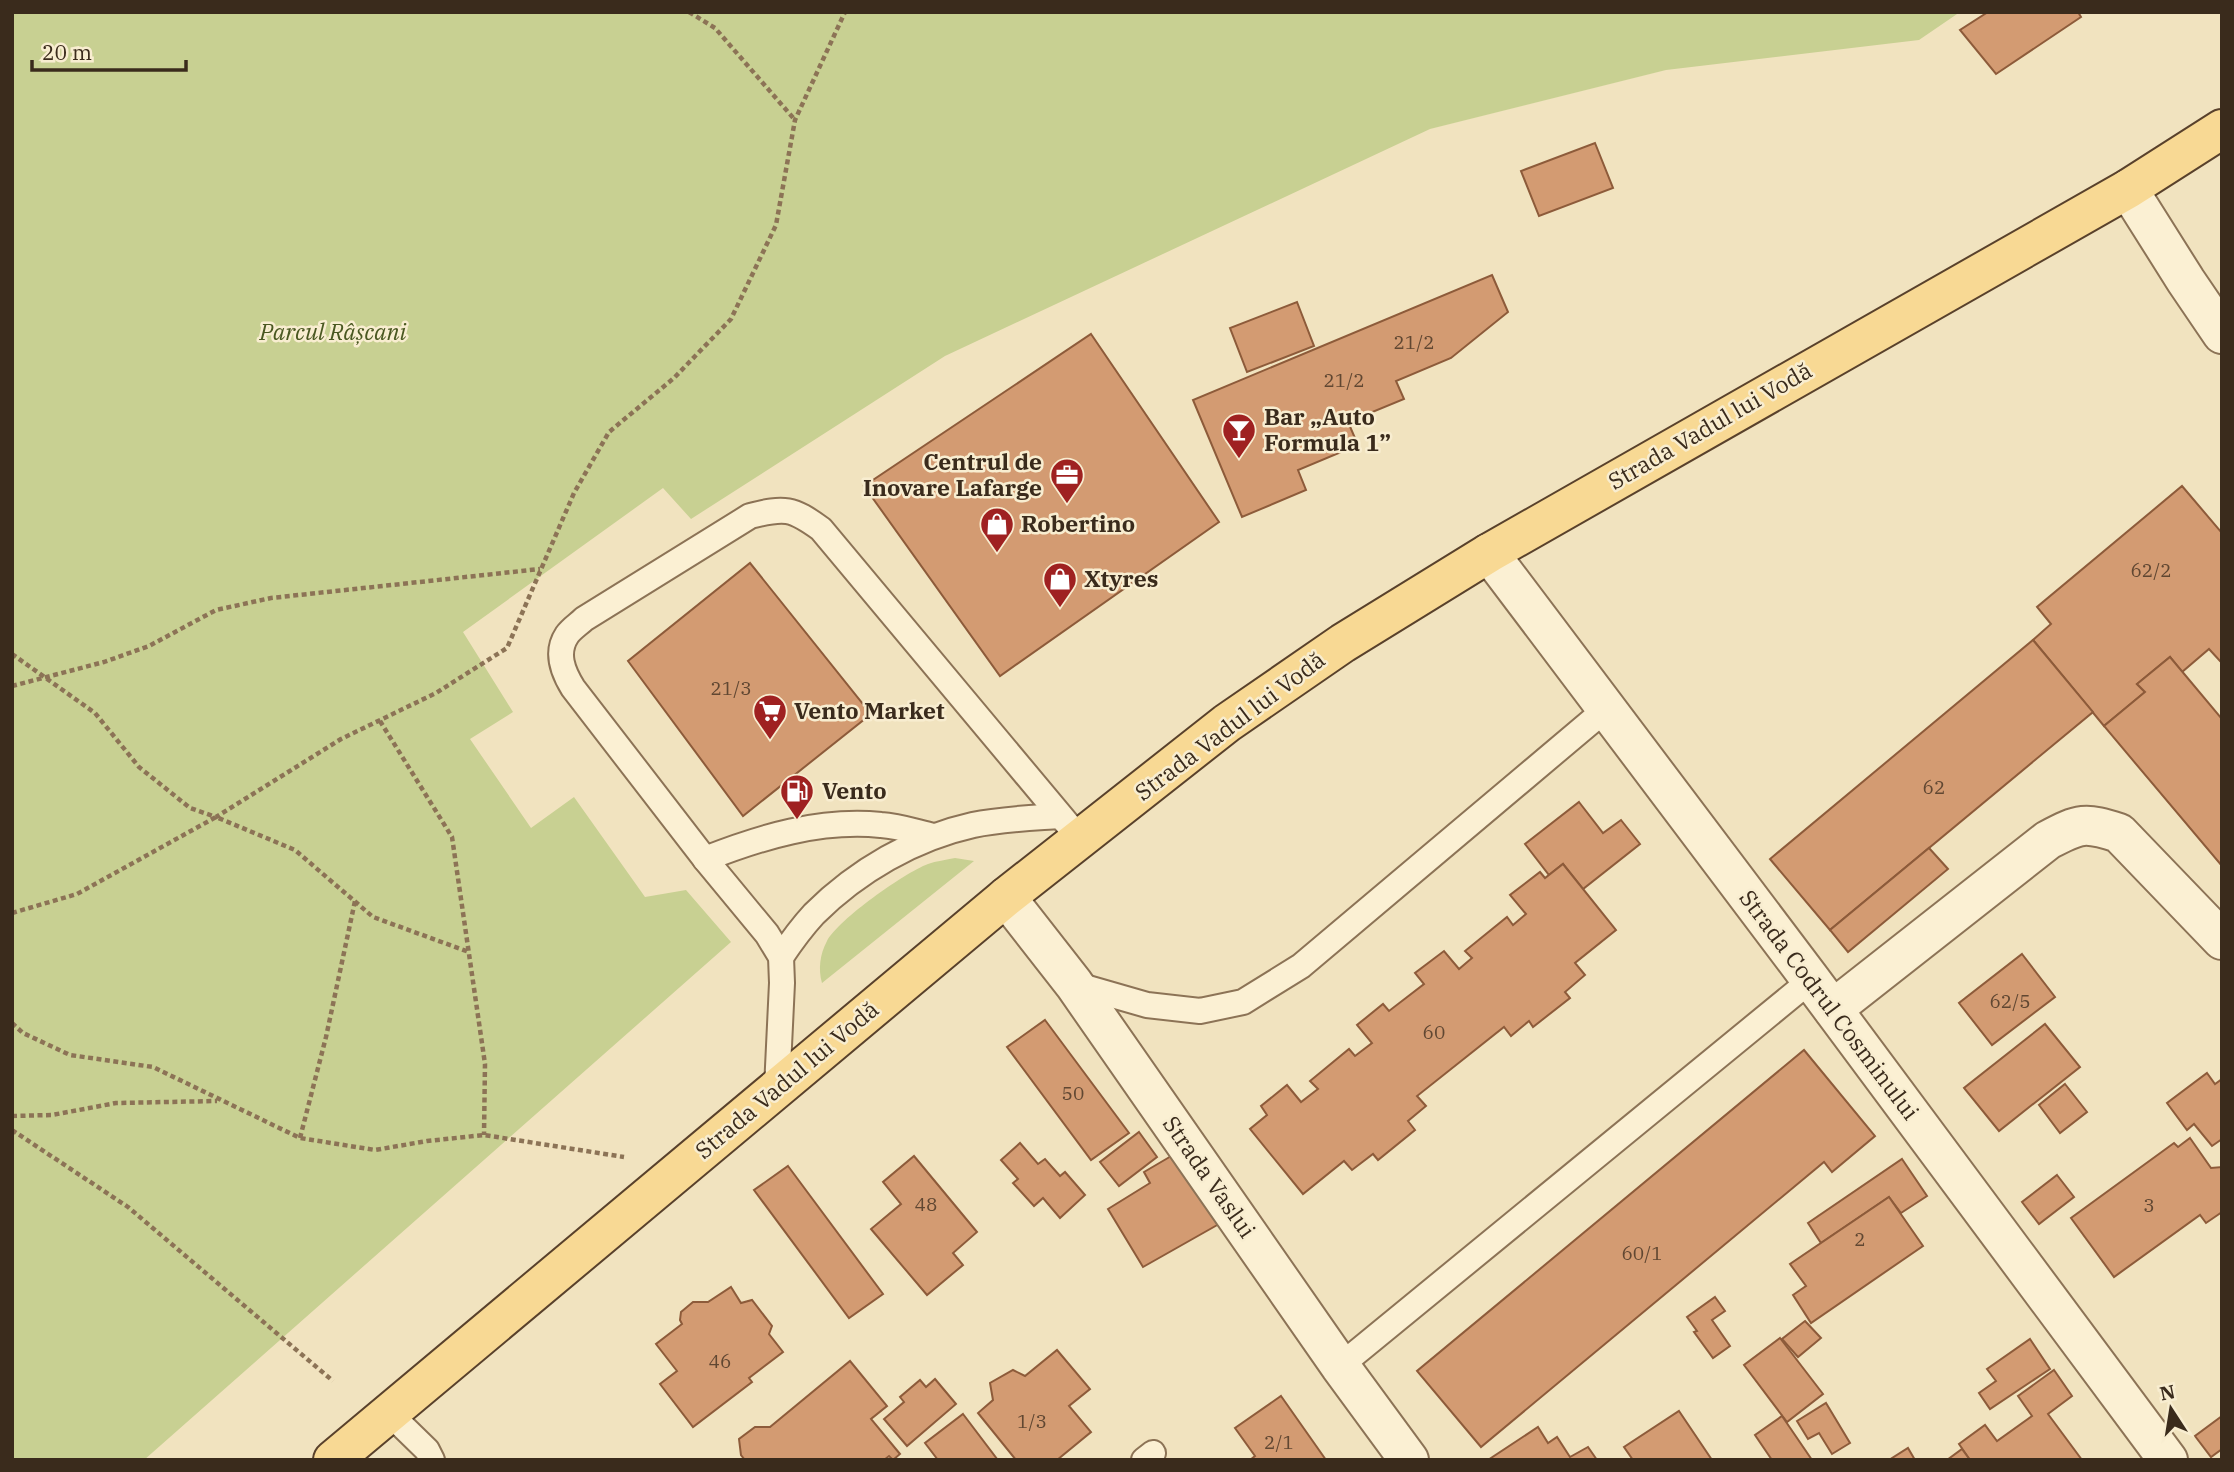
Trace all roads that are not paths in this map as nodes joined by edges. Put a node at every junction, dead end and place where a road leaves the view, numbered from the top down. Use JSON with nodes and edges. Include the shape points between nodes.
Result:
{"nodes":[{"id":1,"x":2222,"y":129,"type":"edge"},
{"id":2,"x":2128,"y":188,"type":"junction"},
{"id":3,"x":2222,"y":334,"type":"edge"},
{"id":4,"x":1489,"y":552,"type":"junction"},
{"id":5,"x":1606,"y":709,"type":"junction"},
{"id":6,"x":1069,"y":828,"type":"junction"},
{"id":7,"x":934,"y":836,"type":"junction"},
{"id":8,"x":705,"y":859,"type":"junction"},
{"id":9,"x":1006,"y":897,"type":"junction"},
{"id":10,"x":2222,"y":940,"type":"edge"},
{"id":11,"x":781,"y":957,"type":"junction"},
{"id":12,"x":1074,"y":984,"type":"junction"},
{"id":13,"x":1822,"y":995,"type":"junction"},
{"id":14,"x":777,"y":1088,"type":"junction"},
{"id":15,"x":1340,"y":1366,"type":"junction"},
{"id":16,"x":388,"y":1412,"type":"junction"},
{"id":17,"x":333,"y":1460,"type":"edge"},
{"id":18,"x":432,"y":1460,"type":"edge"},
{"id":19,"x":1409,"y":1460,"type":"edge"},
{"id":20,"x":2168,"y":1460,"type":"edge"}],
"edges":[{"from":1,"to":2,"type":"main road","name":"Strada Vadul lui Vodă"},
{"from":2,"to":3,"type":"street"},
{"from":2,"to":4,"type":"main road","name":"Strada Vadul lui Vodă"},
{"from":4,"to":5,"type":"street","name":"Strada Codrul Cosminului"},
{"from":4,"to":6,"type":"main road","name":"Strada Vadul lui Vodă","via":[[1343,643]]},
{"from":5,"to":12,"type":"lane","via":[[1301,966],[1243,1002],[1200,1011],[1147,1005]]},
{"from":5,"to":13,"type":"street","name":"Strada Codrul Cosminului"},
{"from":6,"to":7,"type":"lane","via":[[974,825]]},
{"from":6,"to":8,"type":"lane","via":[[821,529],[800,514],[776,509],[750,516],[584,619],[566,635],[561,656],[564,674],[573,688]]},
{"from":6,"to":9,"type":"main road","name":"Strada Vadul lui Vodă"},
{"from":7,"to":8,"type":"lane","via":[[878,824],[824,826],[773,835]]},
{"from":7,"to":11,"type":"lane","via":[[890,857],[845,888],[814,914]]},
{"from":8,"to":11,"type":"lane"},
{"from":9,"to":12,"type":"street","name":"Strada Vaslui"},
{"from":9,"to":14,"type":"main road","name":"Strada Vadul lui Vodă"},
{"from":10,"to":13,"type":"street","via":[[2119,834],[2097,826],[2074,827],[2048,840]]},
{"from":11,"to":14,"type":"lane"},
{"from":12,"to":15,"type":"street","name":"Strada Vaslui"},
{"from":13,"to":15,"type":"lane"},
{"from":13,"to":20,"type":"street","name":"Strada Codrul Cosminului"},
{"from":14,"to":16,"type":"main road","name":"Strada Vadul lui Vodă"},
{"from":15,"to":19,"type":"street","name":"Strada Vaslui"},
{"from":16,"to":17,"type":"main road","name":"Strada Vadul lui Vodă"},
{"from":16,"to":18,"type":"lane"}]}
